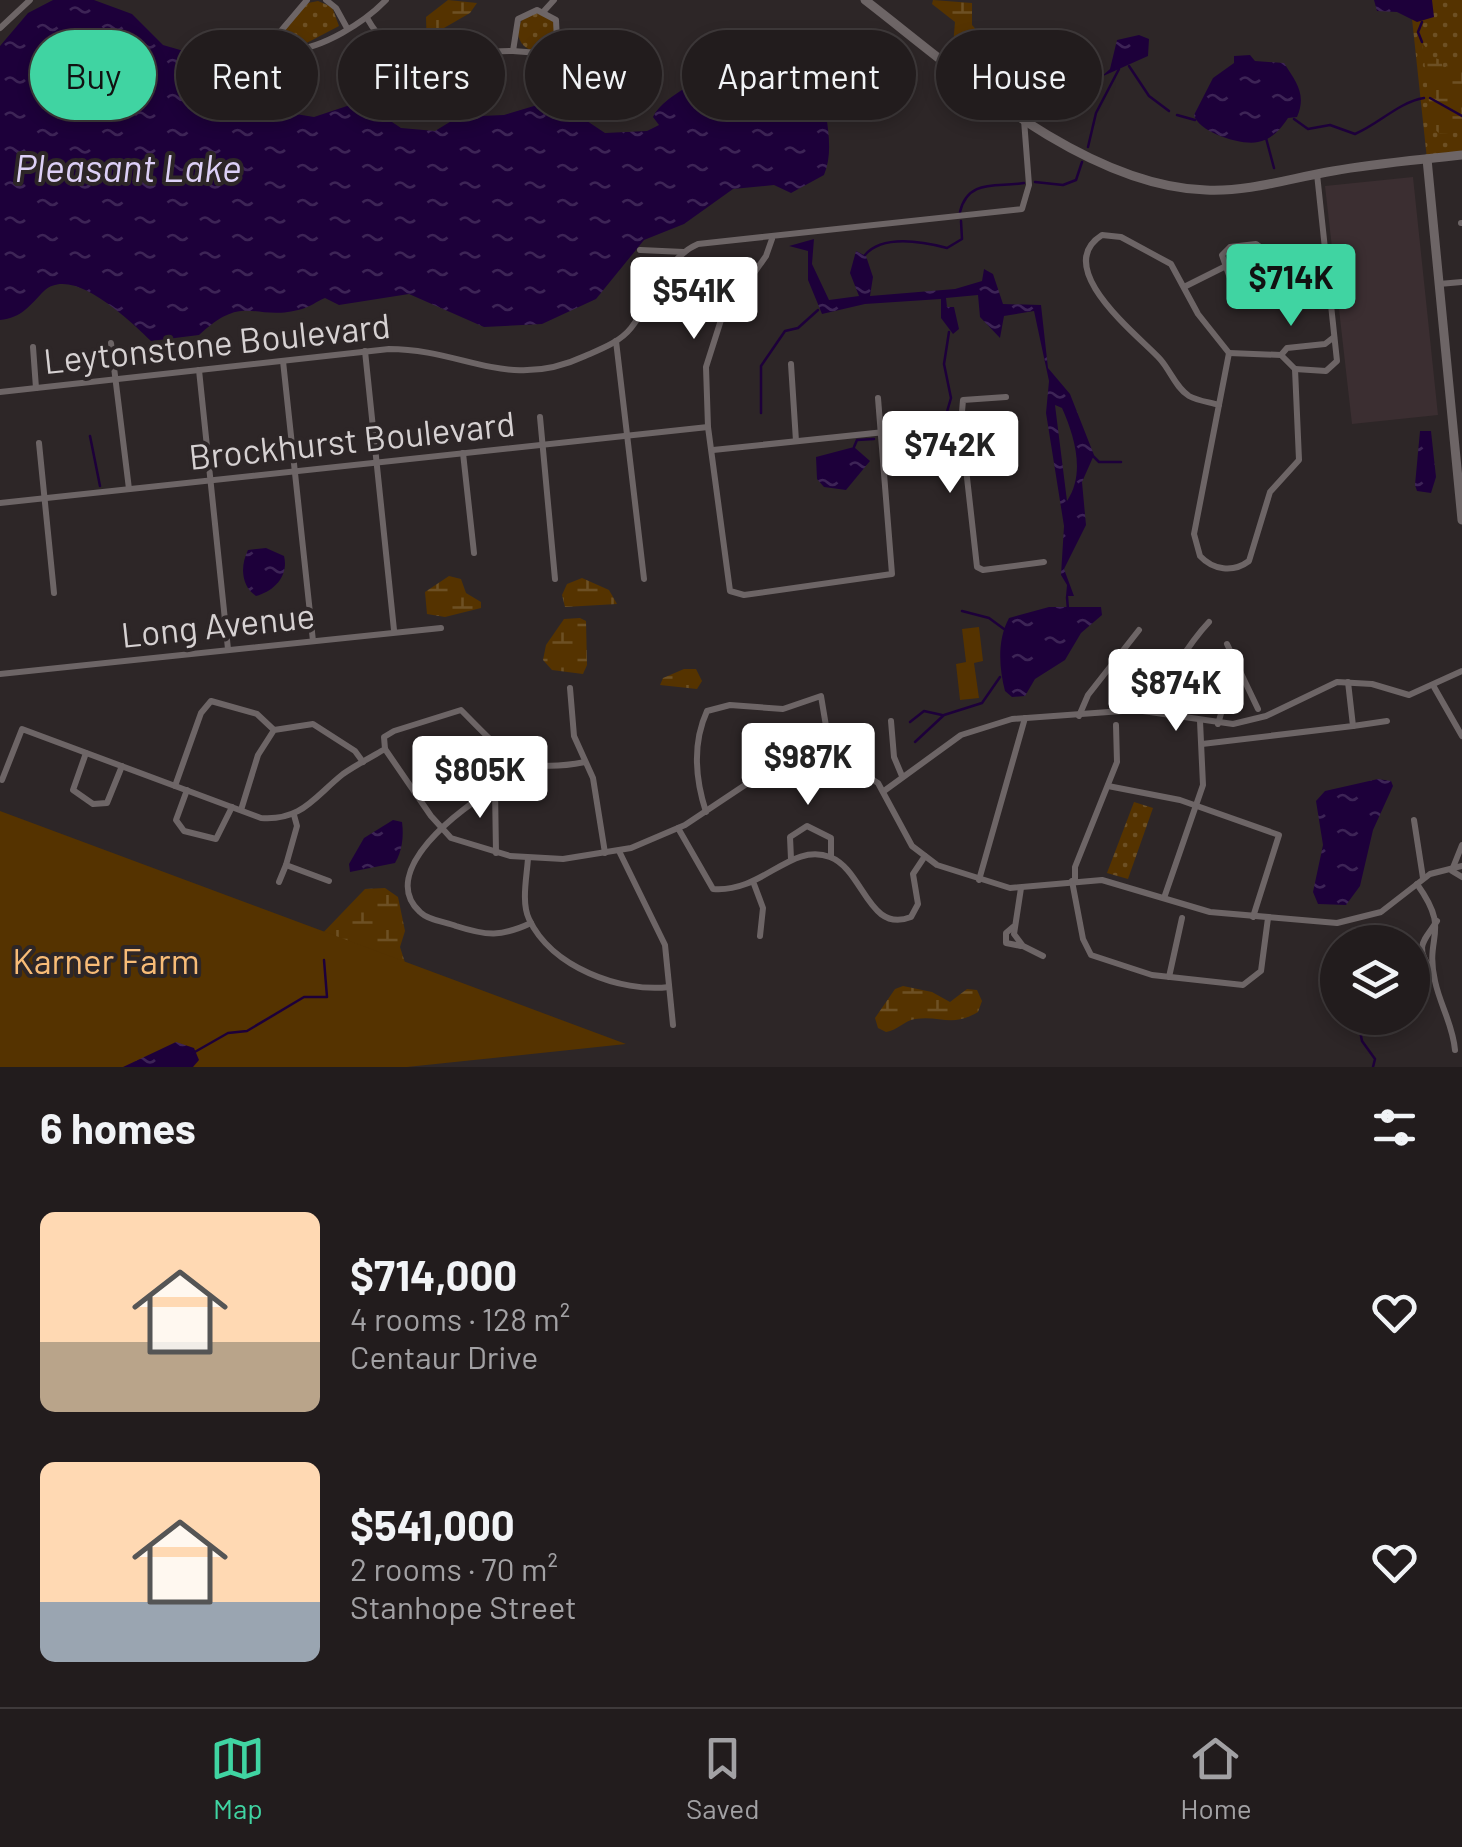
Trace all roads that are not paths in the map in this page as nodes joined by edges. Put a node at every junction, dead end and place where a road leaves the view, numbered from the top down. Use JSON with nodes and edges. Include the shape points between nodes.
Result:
{"nodes":[{"id":1,"x":30,"y":0,"type":"edge"},
{"id":2,"x":307,"y":0,"type":"edge"},
{"id":3,"x":326,"y":0,"type":"edge"},
{"id":4,"x":386,"y":0,"type":"edge"},
{"id":5,"x":554,"y":0,"type":"edge"},
{"id":6,"x":865,"y":0,"type":"edge"},
{"id":7,"x":544,"y":11,"type":"junction"},
{"id":8,"x":367,"y":18,"type":"junction"},
{"id":9,"x":0,"y":28,"type":"edge"},
{"id":10,"x":347,"y":28,"type":"junction"},
{"id":11,"x":513,"y":50,"type":"junction"},
{"id":12,"x":936,"y":54,"type":"edge"},
{"id":13,"x":1024,"y":120,"type":"joint"},
{"id":14,"x":1462,"y":155,"type":"edge"},
{"id":15,"x":1427,"y":159,"type":"junction"},
{"id":16,"x":1317,"y":174,"type":"junction"},
{"id":17,"x":772,"y":239,"type":"junction"},
{"id":18,"x":640,"y":250,"type":"dead end"},
{"id":19,"x":684,"y":252,"type":"junction"},
{"id":20,"x":1224,"y":267,"type":"junction"},
{"id":21,"x":1462,"y":282,"type":"edge"},
{"id":22,"x":1438,"y":284,"type":"junction"},
{"id":23,"x":1184,"y":287,"type":"junction"},
{"id":24,"x":1334,"y":336,"type":"junction"},
{"id":25,"x":616,"y":341,"type":"junction"},
{"id":26,"x":112,"y":343,"type":"dead end"},
{"id":27,"x":33,"y":347,"type":"dead end"},
{"id":28,"x":365,"y":351,"type":"junction"},
{"id":29,"x":1229,"y":353,"type":"junction"},
{"id":30,"x":1281,"y":354,"type":"junction"},
{"id":31,"x":283,"y":362,"type":"junction"},
{"id":32,"x":791,"y":364,"type":"dead end"},
{"id":33,"x":199,"y":370,"type":"junction"},
{"id":34,"x":1295,"y":370,"type":"junction"},
{"id":35,"x":115,"y":381,"type":"junction"},
{"id":36,"x":36,"y":388,"type":"junction"},
{"id":37,"x":0,"y":392,"type":"edge"},
{"id":38,"x":1006,"y":397,"type":"dead end"},
{"id":39,"x":878,"y":398,"type":"dead end"},
{"id":40,"x":1219,"y":405,"type":"junction"},
{"id":41,"x":540,"y":417,"type":"dead end"},
{"id":42,"x":961,"y":424,"type":"junction"},
{"id":43,"x":708,"y":428,"type":"junction"},
{"id":44,"x":880,"y":432,"type":"junction"},
{"id":45,"x":1458,"y":433,"type":"edge"},
{"id":46,"x":627,"y":436,"type":"junction"},
{"id":47,"x":796,"y":442,"type":"junction"},
{"id":48,"x":38,"y":443,"type":"dead end"},
{"id":49,"x":545,"y":445,"type":"junction"},
{"id":50,"x":714,"y":450,"type":"junction"},
{"id":51,"x":463,"y":453,"type":"junction"},
{"id":52,"x":378,"y":462,"type":"junction"},
{"id":53,"x":296,"y":471,"type":"junction"},
{"id":54,"x":212,"y":481,"type":"junction"},
{"id":55,"x":129,"y":489,"type":"junction"},
{"id":56,"x":45,"y":498,"type":"junction"},
{"id":57,"x":0,"y":503,"type":"edge"},
{"id":58,"x":1462,"y":520,"type":"edge"},
{"id":59,"x":474,"y":553,"type":"dead end"},
{"id":60,"x":1044,"y":562,"type":"dead end"},
{"id":61,"x":555,"y":579,"type":"dead end"},
{"id":62,"x":644,"y":579,"type":"dead end"},
{"id":63,"x":54,"y":593,"type":"dead end"},
{"id":64,"x":1208,"y":622,"type":"dead end"},
{"id":65,"x":441,"y":628,"type":"dead end"},
{"id":66,"x":394,"y":630,"type":"junction"},
{"id":67,"x":1140,"y":630,"type":"dead end"},
{"id":68,"x":314,"y":641,"type":"junction"},
{"id":69,"x":1227,"y":644,"type":"dead end"},
{"id":70,"x":228,"y":649,"type":"junction"},
{"id":71,"x":1240,"y":671,"type":"junction"},
{"id":72,"x":1462,"y":671,"type":"edge"},
{"id":73,"x":0,"y":674,"type":"edge"},
{"id":74,"x":1348,"y":682,"type":"junction"},
{"id":75,"x":1434,"y":686,"type":"junction"},
{"id":76,"x":570,"y":688,"type":"dead end"},
{"id":77,"x":1258,"y":709,"type":"dead end"},
{"id":78,"x":1156,"y":711,"type":"junction"},
{"id":79,"x":1079,"y":716,"type":"junction"},
{"id":80,"x":1024,"y":718,"type":"junction"},
{"id":81,"x":23,"y":719,"type":"dead end"},
{"id":82,"x":890,"y":721,"type":"dead end"},
{"id":83,"x":1388,"y":721,"type":"dead end"},
{"id":84,"x":1200,"y":722,"type":"junction"},
{"id":85,"x":1218,"y":724,"type":"junction"},
{"id":86,"x":1116,"y":725,"type":"dead end"},
{"id":87,"x":1352,"y":726,"type":"junction"},
{"id":88,"x":22,"y":730,"type":"junction"},
{"id":89,"x":274,"y":730,"type":"junction"},
{"id":90,"x":1462,"y":736,"type":"edge"},
{"id":91,"x":1202,"y":744,"type":"junction"},
{"id":92,"x":385,"y":750,"type":"junction"},
{"id":93,"x":86,"y":753,"type":"junction"},
{"id":94,"x":364,"y":762,"type":"junction"},
{"id":95,"x":585,"y":762,"type":"junction"},
{"id":96,"x":832,"y":762,"type":"junction"},
{"id":97,"x":122,"y":766,"type":"junction"},
{"id":98,"x":902,"y":776,"type":"junction"},
{"id":99,"x":2,"y":780,"type":"edge"},
{"id":100,"x":175,"y":786,"type":"junction"},
{"id":101,"x":1108,"y":786,"type":"junction"},
{"id":102,"x":186,"y":790,"type":"junction"},
{"id":103,"x":884,"y":791,"type":"junction"},
{"id":104,"x":1196,"y":806,"type":"junction"},
{"id":105,"x":232,"y":807,"type":"junction"},
{"id":106,"x":241,"y":810,"type":"junction"},
{"id":107,"x":706,"y":812,"type":"junction"},
{"id":108,"x":294,"y":815,"type":"junction"},
{"id":109,"x":1414,"y":820,"type":"dead end"},
{"id":110,"x":678,"y":828,"type":"junction"},
{"id":111,"x":443,"y":829,"type":"junction"},
{"id":112,"x":1462,"y":845,"type":"edge"},
{"id":113,"x":619,"y":850,"type":"junction"},
{"id":114,"x":496,"y":852,"type":"junction"},
{"id":115,"x":605,"y":853,"type":"junction"},
{"id":116,"x":925,"y":856,"type":"junction"},
{"id":117,"x":832,"y":857,"type":"junction"},
{"id":118,"x":528,"y":858,"type":"junction"},
{"id":119,"x":791,"y":859,"type":"junction"},
{"id":120,"x":286,"y":865,"type":"junction"},
{"id":121,"x":1462,"y":866,"type":"edge"},
{"id":122,"x":1452,"y":871,"type":"junction"},
{"id":123,"x":1462,"y":877,"type":"edge"},
{"id":124,"x":329,"y":880,"type":"dead end"},
{"id":125,"x":980,"y":880,"type":"junction"},
{"id":126,"x":1073,"y":881,"type":"junction"},
{"id":127,"x":1420,"y":881,"type":"junction"},
{"id":128,"x":280,"y":882,"type":"dead end"},
{"id":129,"x":754,"y":884,"type":"junction"},
{"id":130,"x":1021,"y":888,"type":"junction"},
{"id":131,"x":1164,"y":898,"type":"junction"},
{"id":132,"x":1182,"y":918,"type":"dead end"},
{"id":133,"x":1253,"y":918,"type":"junction"},
{"id":134,"x":1268,"y":918,"type":"junction"},
{"id":135,"x":1438,"y":920,"type":"junction"},
{"id":136,"x":530,"y":923,"type":"junction"},
{"id":137,"x":760,"y":936,"type":"dead end"},
{"id":138,"x":1043,"y":956,"type":"dead end"},
{"id":139,"x":1433,"y":972,"type":"junction"},
{"id":140,"x":1169,"y":976,"type":"junction"},
{"id":141,"x":669,"y":987,"type":"junction"},
{"id":142,"x":672,"y":1025,"type":"dead end"},
{"id":143,"x":1455,"y":1050,"type":"dead end"}],
"edges":[{"from":1,"to":9,"type":"street"},
{"from":2,"to":10,"type":"street","via":[[282,27],[287,49],[303,49]]},
{"from":3,"to":10,"type":"street"},
{"from":4,"to":8,"type":"street"},
{"from":5,"to":7,"type":"street"},
{"from":6,"to":12,"type":"street"},
{"from":7,"to":11,"type":"street","via":[[518,20]]},
{"from":7,"to":11,"type":"street","via":[[558,27],[553,48],[539,54]]},
{"from":8,"to":10,"type":"street"},
{"from":8,"to":11,"type":"street","via":[[394,50],[422,60]]},
{"from":13,"to":16,"type":"street","via":[[1121,170],[1168,186],[1232,189]]},
{"from":13,"to":17,"type":"street","via":[[1029,194],[1018,210]]},
{"from":14,"to":15,"type":"street"},
{"from":15,"to":16,"type":"street"},
{"from":15,"to":22,"type":"street"},
{"from":16,"to":24,"type":"street"},
{"from":17,"to":19,"type":"street","via":[[698,244]]},
{"from":17,"to":43,"type":"street","via":[[712,345]]},
{"from":18,"to":19,"type":"street"},
{"from":19,"to":25,"type":"street","name":"Leytonstone Boulevard"},
{"from":20,"to":20,"type":"street","via":[[1222,255],[1230,247],[1256,244],[1263,250],[1259,281],[1251,290],[1236,286]]},
{"from":20,"to":23,"type":"street"},
{"from":21,"to":22,"type":"street"},
{"from":22,"to":45,"type":"street"},
{"from":23,"to":29,"type":"street"},
{"from":23,"to":40,"type":"street","via":[[1156,253],[1108,234],[1096,238],[1088,253],[1102,302],[1182,391]]},
{"from":24,"to":30,"type":"street"},
{"from":24,"to":34,"type":"street","via":[[1332,369]]},
{"from":25,"to":28,"type":"street","name":"Leytonstone Boulevard","via":[[576,361],[526,373],[415,348]]},
{"from":25,"to":46,"type":"street"},
{"from":26,"to":35,"type":"street"},
{"from":27,"to":36,"type":"street"},
{"from":28,"to":31,"type":"street","name":"Leytonstone Boulevard"},
{"from":28,"to":52,"type":"street"},
{"from":29,"to":30,"type":"street"},
{"from":29,"to":40,"type":"street"},
{"from":30,"to":34,"type":"street"},
{"from":31,"to":33,"type":"street","name":"Leytonstone Boulevard"},
{"from":31,"to":53,"type":"street"},
{"from":32,"to":47,"type":"street"},
{"from":33,"to":35,"type":"street","name":"Leytonstone Boulevard"},
{"from":33,"to":54,"type":"street"},
{"from":34,"to":40,"type":"street","via":[[1299,460],[1270,492],[1249,562],[1241,567],[1218,568],[1200,556],[1194,534]]},
{"from":35,"to":36,"type":"street","name":"Leytonstone Boulevard"},
{"from":35,"to":55,"type":"street"},
{"from":36,"to":37,"type":"street","name":"Leytonstone Boulevard"},
{"from":38,"to":42,"type":"street","via":[[963,400]]},
{"from":39,"to":44,"type":"street"},
{"from":41,"to":49,"type":"street"},
{"from":42,"to":44,"type":"street"},
{"from":42,"to":60,"type":"street","via":[[978,568]]},
{"from":43,"to":46,"type":"street","name":"Brockhurst Boulevard"},
{"from":43,"to":50,"type":"street"},
{"from":44,"to":47,"type":"street"},
{"from":44,"to":50,"type":"street","via":[[889,577],[744,595],[730,591]]},
{"from":45,"to":58,"type":"street"},
{"from":46,"to":49,"type":"street","name":"Brockhurst Boulevard"},
{"from":46,"to":62,"type":"street"},
{"from":47,"to":50,"type":"street"},
{"from":48,"to":56,"type":"street"},
{"from":49,"to":51,"type":"street","name":"Brockhurst Boulevard"},
{"from":49,"to":61,"type":"street"},
{"from":51,"to":52,"type":"street","name":"Brockhurst Boulevard"},
{"from":51,"to":59,"type":"street"},
{"from":52,"to":53,"type":"street","name":"Brockhurst Boulevard"},
{"from":52,"to":66,"type":"street"},
{"from":53,"to":54,"type":"street","name":"Brockhurst Boulevard"},
{"from":53,"to":68,"type":"street"},
{"from":54,"to":55,"type":"street","name":"Brockhurst Boulevard"},
{"from":54,"to":70,"type":"street"},
{"from":55,"to":56,"type":"street","name":"Brockhurst Boulevard"},
{"from":56,"to":57,"type":"street","name":"Brockhurst Boulevard"},
{"from":56,"to":63,"type":"street"},
{"from":64,"to":78,"type":"street","via":[[1183,654]]},
{"from":65,"to":66,"type":"street","name":"Long Avenue"},
{"from":66,"to":68,"type":"street","name":"Long Avenue"},
{"from":67,"to":79,"type":"street"},
{"from":68,"to":70,"type":"street","name":"Long Avenue"},
{"from":69,"to":71,"type":"street"},
{"from":70,"to":73,"type":"street","name":"Long Avenue"},
{"from":71,"to":77,"type":"street"},
{"from":71,"to":85,"type":"street","via":[[1230,679]]},
{"from":72,"to":75,"type":"street"},
{"from":74,"to":75,"type":"street","via":[[1409,696]]},
{"from":74,"to":85,"type":"street","via":[[1266,716]]},
{"from":74,"to":87,"type":"street"},
{"from":75,"to":90,"type":"street"},
{"from":76,"to":95,"type":"street","via":[[574,736]]},
{"from":78,"to":79,"type":"street"},
{"from":78,"to":84,"type":"street"},
{"from":79,"to":80,"type":"street"},
{"from":80,"to":98,"type":"street","via":[[961,735]]},
{"from":80,"to":125,"type":"street"},
{"from":81,"to":88,"type":"street"},
{"from":82,"to":98,"type":"street"},
{"from":83,"to":87,"type":"street"},
{"from":84,"to":85,"type":"street"},
{"from":84,"to":91,"type":"street"},
{"from":86,"to":101,"type":"street","via":[[1117,762]]},
{"from":87,"to":91,"type":"street"},
{"from":88,"to":93,"type":"street"},
{"from":88,"to":99,"type":"street"},
{"from":89,"to":94,"type":"street","via":[[313,724]]},
{"from":89,"to":100,"type":"street","via":[[257,714],[211,700]]},
{"from":89,"to":106,"type":"street","via":[[258,755]]},
{"from":91,"to":104,"type":"street"},
{"from":92,"to":94,"type":"street"},
{"from":92,"to":95,"type":"street","via":[[384,737],[394,731],[462,710],[517,762]]},
{"from":92,"to":111,"type":"street"},
{"from":93,"to":97,"type":"street"},
{"from":93,"to":97,"type":"street","via":[[73,790],[93,804],[106,803]]},
{"from":94,"to":108,"type":"street"},
{"from":95,"to":115,"type":"street"},
{"from":96,"to":103,"type":"street","via":[[852,766]]},
{"from":96,"to":107,"type":"street","via":[[763,773]]},
{"from":96,"to":107,"type":"street","via":[[821,696],[783,709],[718,706],[707,711],[697,738]]},
{"from":97,"to":100,"type":"street"},
{"from":98,"to":103,"type":"street"},
{"from":100,"to":102,"type":"street"},
{"from":101,"to":104,"type":"street"},
{"from":101,"to":126,"type":"street"},
{"from":102,"to":105,"type":"street"},
{"from":102,"to":105,"type":"street","via":[[176,820],[189,834],[216,840]]},
{"from":103,"to":116,"type":"street","via":[[903,831]]},
{"from":104,"to":131,"type":"street"},
{"from":104,"to":133,"type":"street","via":[[1279,835]]},
{"from":105,"to":106,"type":"street"},
{"from":106,"to":108,"type":"street","via":[[261,818]]},
{"from":107,"to":110,"type":"street"},
{"from":108,"to":120,"type":"street"},
{"from":109,"to":127,"type":"street"},
{"from":110,"to":113,"type":"street"},
{"from":110,"to":129,"type":"street","via":[[713,889]]},
{"from":111,"to":114,"type":"street"},
{"from":111,"to":114,"type":"street","via":[[498,790]]},
{"from":111,"to":136,"type":"street","via":[[406,878],[422,915],[492,937]]},
{"from":112,"to":122,"type":"street"},
{"from":113,"to":115,"type":"street"},
{"from":113,"to":141,"type":"street","via":[[660,932]]},
{"from":114,"to":118,"type":"street"},
{"from":115,"to":118,"type":"street"},
{"from":116,"to":117,"type":"street","via":[[913,874],[918,904],[911,917],[891,920]]},
{"from":116,"to":125,"type":"street"},
{"from":117,"to":119,"type":"street"},
{"from":117,"to":119,"type":"street","via":[[831,838],[808,826],[790,837]]},
{"from":118,"to":136,"type":"street"},
{"from":119,"to":129,"type":"street"},
{"from":120,"to":124,"type":"street"},
{"from":120,"to":128,"type":"street"},
{"from":121,"to":122,"type":"street"},
{"from":122,"to":123,"type":"street"},
{"from":122,"to":127,"type":"street"},
{"from":125,"to":130,"type":"street"},
{"from":126,"to":130,"type":"street"},
{"from":126,"to":131,"type":"street","via":[[1121,883]]},
{"from":126,"to":140,"type":"street","via":[[1092,955]]},
{"from":127,"to":134,"type":"street","via":[[1381,912],[1356,920]]},
{"from":127,"to":135,"type":"street"},
{"from":129,"to":137,"type":"street","via":[[763,908]]},
{"from":130,"to":138,"type":"street","via":[[1013,927],[1023,946]]},
{"from":131,"to":133,"type":"street"},
{"from":132,"to":140,"type":"street"},
{"from":133,"to":134,"type":"street"},
{"from":134,"to":140,"type":"street","via":[[1264,960],[1254,979],[1231,986]]},
{"from":135,"to":139,"type":"street"},
{"from":135,"to":139,"type":"street","via":[[1421,940],[1420,952]]},
{"from":136,"to":141,"type":"street","via":[[590,972],[642,989]]},
{"from":139,"to":143,"type":"street"},
{"from":141,"to":142,"type":"street"}]}
